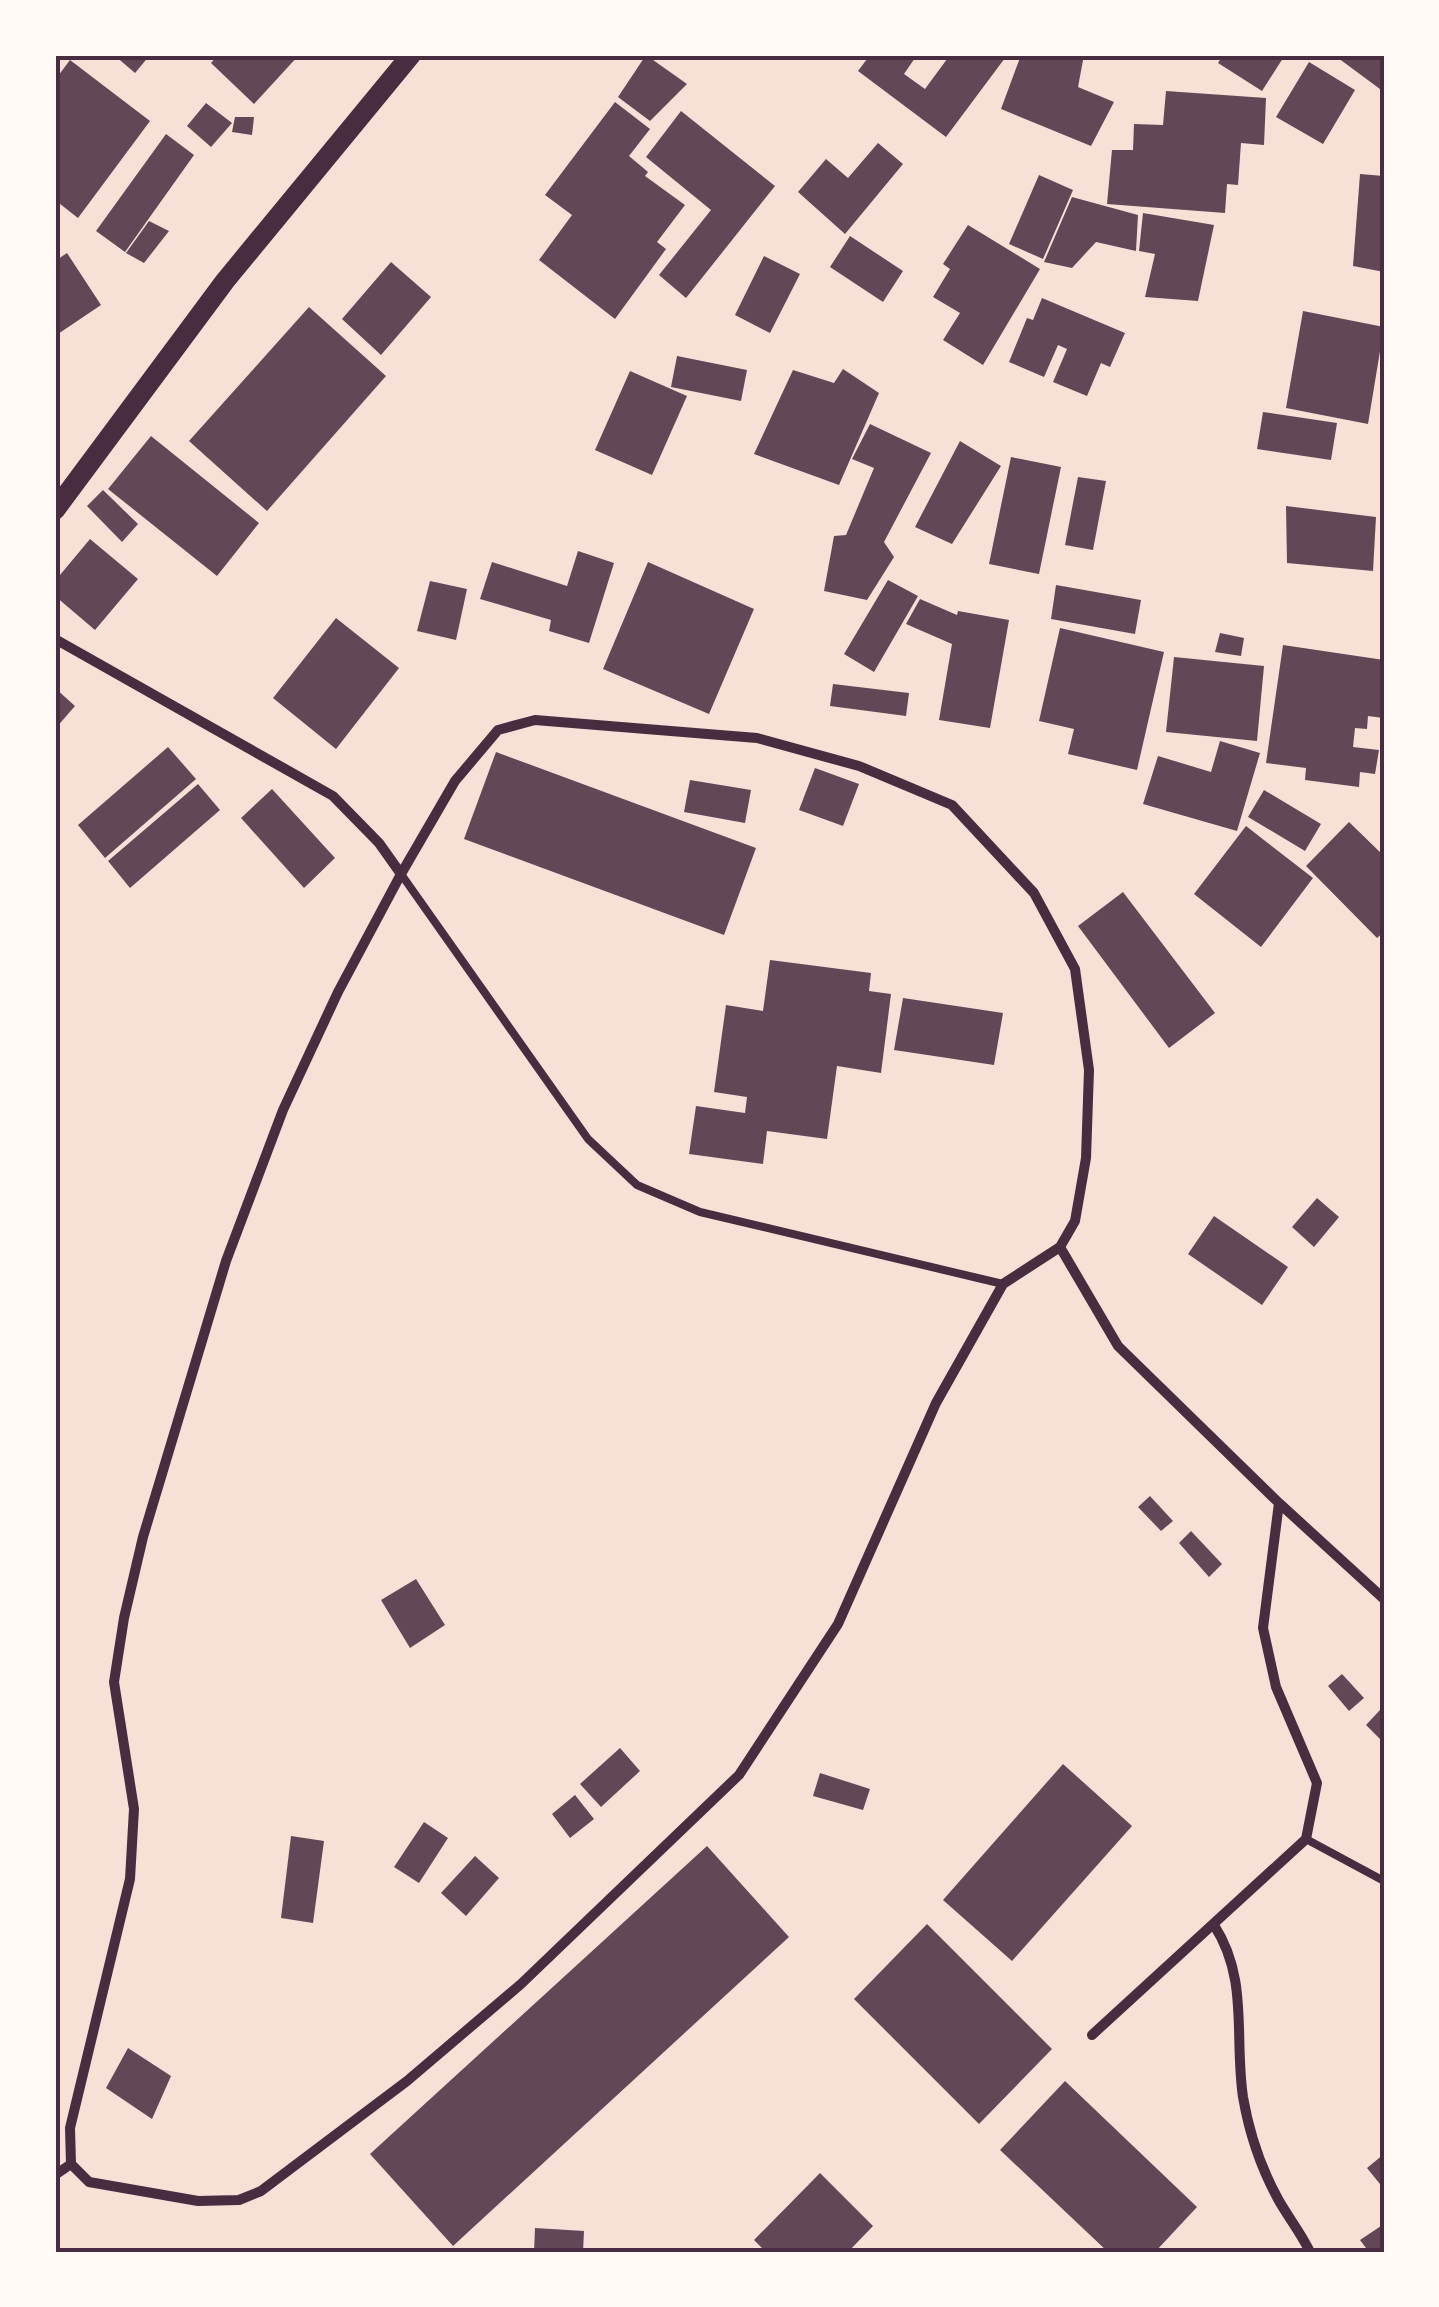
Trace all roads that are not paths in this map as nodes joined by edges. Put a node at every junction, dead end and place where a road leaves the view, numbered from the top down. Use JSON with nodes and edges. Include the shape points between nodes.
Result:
{"nodes":[{"id":1,"x":411,"y":55,"type":"edge"},
{"id":2,"x":55,"y":510,"type":"edge"},
{"id":3,"x":55,"y":639,"type":"edge"},
{"id":4,"x":401,"y":874,"type":"junction"},
{"id":5,"x":1060,"y":1247,"type":"junction"},
{"id":6,"x":1003,"y":1284,"type":"junction"},
{"id":7,"x":1279,"y":1503,"type":"junction"},
{"id":8,"x":1384,"y":1599,"type":"edge"},
{"id":9,"x":1306,"y":1839,"type":"junction"},
{"id":10,"x":1384,"y":1882,"type":"edge"},
{"id":11,"x":1214,"y":1924,"type":"junction"},
{"id":12,"x":1092,"y":2035,"type":"dead end"},
{"id":13,"x":71,"y":2164,"type":"junction"},
{"id":14,"x":55,"y":2175,"type":"edge"},
{"id":15,"x":1310,"y":2252,"type":"edge"}],
"edges":[{"from":1,"to":2,"type":"main road","via":[[225,282]]},
{"from":3,"to":4,"type":"street","via":[[334,796]]},
{"from":4,"to":5,"type":"street","via":[[455,781],[498,730],[535,720],[756,738],[859,766],[952,805],[1034,893],[1074,969],[1089,1070],[1086,1158],[1075,1220]]},
{"from":4,"to":6,"type":"lane","via":[[588,1139],[637,1185],[700,1212]]},
{"from":4,"to":13,"type":"street","via":[[283,1110],[226,1261],[143,1538],[114,1682],[134,1809],[130,1879],[70,2128]]},
{"from":5,"to":6,"type":"street"},
{"from":5,"to":7,"type":"street","via":[[1118,1346]]},
{"from":6,"to":13,"type":"street","via":[[936,1403],[838,1624],[739,1774],[547,1959],[407,2081],[261,2192],[198,2201],[89,2182]]},
{"from":7,"to":8,"type":"street"},
{"from":7,"to":9,"type":"street","via":[[1263,1628],[1276,1687],[1317,1783]]},
{"from":9,"to":10,"type":"lane"},
{"from":9,"to":11,"type":"street"},
{"from":11,"to":12,"type":"street"},
{"from":11,"to":15,"type":"street","via":[[1229,1948],[1238,1996],[1243,2095],[1257,2154]]},
{"from":13,"to":14,"type":"street"}]}
